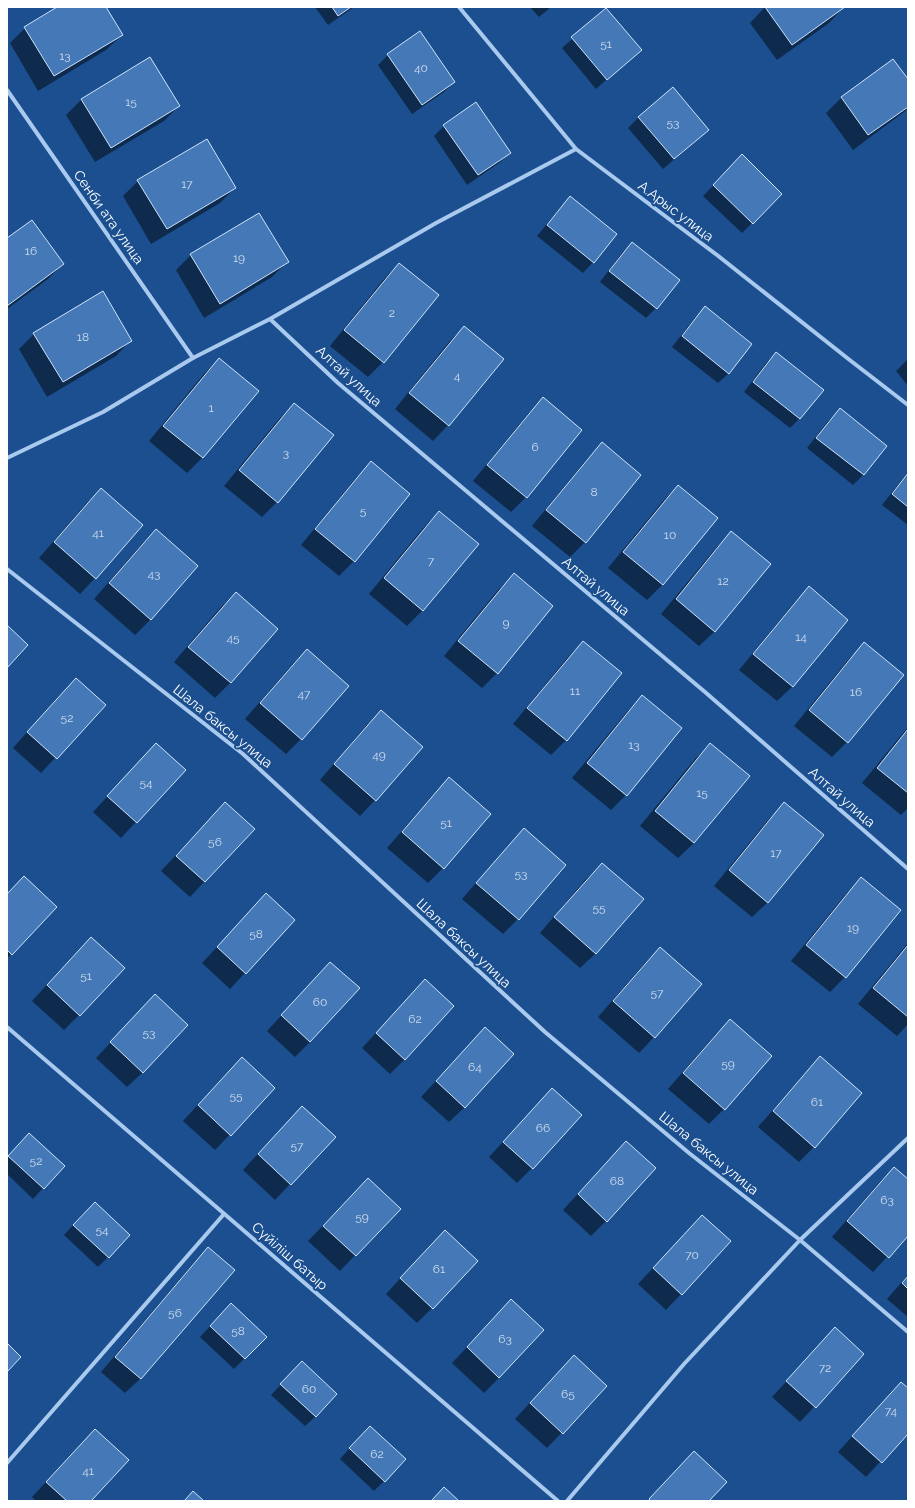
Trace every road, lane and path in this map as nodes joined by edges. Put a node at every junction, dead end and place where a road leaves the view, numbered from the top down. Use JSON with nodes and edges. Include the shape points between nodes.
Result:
{"nodes":[{"id":1,"x":459,"y":7,"type":"edge"},
{"id":2,"x":7,"y":90,"type":"edge"},
{"id":3,"x":576,"y":150,"type":"junction"},
{"id":4,"x":270,"y":319,"type":"junction"},
{"id":5,"x":193,"y":358,"type":"junction"},
{"id":6,"x":908,"y":404,"type":"edge"},
{"id":7,"x":7,"y":458,"type":"edge"},
{"id":8,"x":7,"y":569,"type":"edge"},
{"id":9,"x":908,"y":869,"type":"edge"},
{"id":10,"x":7,"y":1027,"type":"edge"},
{"id":11,"x":908,"y":1138,"type":"edge"},
{"id":12,"x":224,"y":1214,"type":"junction"},
{"id":13,"x":800,"y":1240,"type":"junction"},
{"id":14,"x":908,"y":1332,"type":"edge"},
{"id":15,"x":7,"y":1463,"type":"edge"},
{"id":16,"x":558,"y":1501,"type":"edge"},
{"id":17,"x":567,"y":1501,"type":"edge"}],
"edges":[{"from":1,"to":3,"type":"street","name":"А.Арыс улица"},
{"from":2,"to":5,"type":"street","name":"Сенби ата улица"},
{"from":3,"to":4,"type":"street","via":[[436,223]]},
{"from":3,"to":6,"type":"street","name":"А.Арыс улица","via":[[717,255]]},
{"from":4,"to":5,"type":"street"},
{"from":4,"to":9,"type":"street","name":"Алтай улица","via":[[338,383],[705,692]]},
{"from":5,"to":7,"type":"street","via":[[103,412]]},
{"from":8,"to":13,"type":"street","name":"Шала баксы улица","via":[[243,754],[545,1032]]},
{"from":10,"to":12,"type":"street","name":"Сүйіліш батыр"},
{"from":11,"to":13,"type":"street"},
{"from":12,"to":15,"type":"street"},
{"from":12,"to":16,"type":"street","name":"Сүйіліш батыр"},
{"from":13,"to":14,"type":"street","name":"Шала баксы улица"},
{"from":13,"to":17,"type":"street","via":[[684,1364]]}]}
